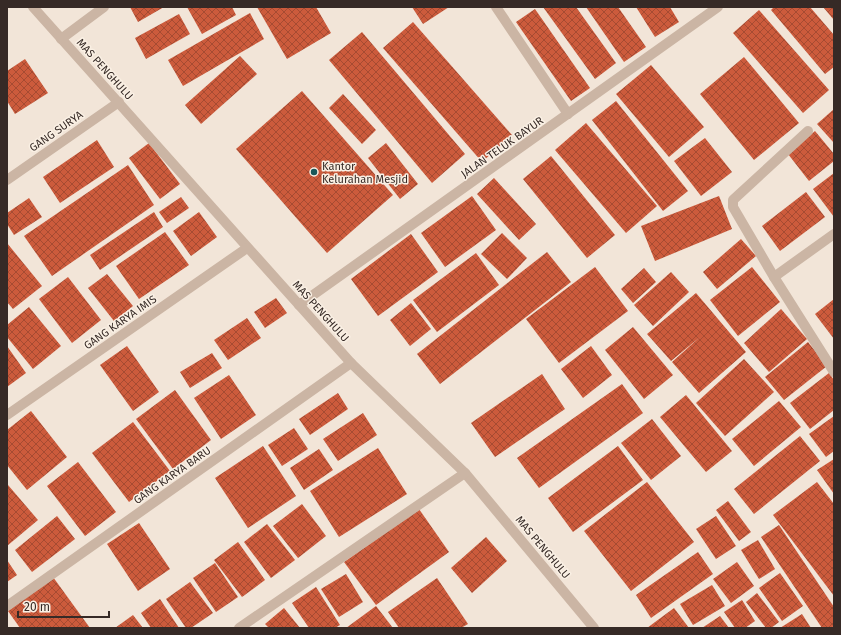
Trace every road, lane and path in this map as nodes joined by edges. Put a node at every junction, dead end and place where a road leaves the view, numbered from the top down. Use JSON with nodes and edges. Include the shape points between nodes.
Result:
{"nodes":[{"id":1,"x":33,"y":7,"type":"edge"},
{"id":2,"x":104,"y":7,"type":"edge"},
{"id":3,"x":496,"y":7,"type":"edge"},
{"id":4,"x":718,"y":7,"type":"edge"},
{"id":5,"x":61,"y":39,"type":"junction"},
{"id":6,"x":119,"y":102,"type":"junction"},
{"id":7,"x":568,"y":114,"type":"junction"},
{"id":8,"x":808,"y":131,"type":"dead end"},
{"id":9,"x":7,"y":180,"type":"edge"},
{"id":10,"x":834,"y":234,"type":"edge"},
{"id":11,"x":247,"y":248,"type":"junction"},
{"id":12,"x":774,"y":277,"type":"junction"},
{"id":13,"x":299,"y":306,"type":"junction"},
{"id":14,"x":350,"y":362,"type":"junction"},
{"id":15,"x":834,"y":372,"type":"edge"},
{"id":16,"x":7,"y":415,"type":"edge"},
{"id":17,"x":465,"y":473,"type":"junction"},
{"id":18,"x":7,"y":606,"type":"edge"},
{"id":19,"x":239,"y":628,"type":"edge"},
{"id":20,"x":594,"y":628,"type":"edge"}],
"edges":[{"from":1,"to":5,"type":"street","name":"MAS PENGHULU"},
{"from":2,"to":5,"type":"street"},
{"from":3,"to":7,"type":"street"},
{"from":4,"to":7,"type":"street","name":"JALAN TELUK BAYUR"},
{"from":5,"to":6,"type":"street","name":"MAS PENGHULU"},
{"from":6,"to":9,"type":"street","name":"GANG SURYA"},
{"from":6,"to":11,"type":"street","name":"MAS PENGHULU"},
{"from":7,"to":13,"type":"street","name":"JALAN TELUK BAYUR"},
{"from":8,"to":12,"type":"street","via":[[732,203]]},
{"from":10,"to":12,"type":"street"},
{"from":11,"to":13,"type":"street","name":"MAS PENGHULU"},
{"from":11,"to":16,"type":"street","name":"GANG KARYA IMIS"},
{"from":12,"to":15,"type":"street"},
{"from":13,"to":14,"type":"street","name":"MAS PENGHULU"},
{"from":14,"to":17,"type":"street","name":"MAS PENGHULU"},
{"from":14,"to":18,"type":"street","name":"GANG KARYA BARU"},
{"from":17,"to":19,"type":"street"},
{"from":17,"to":20,"type":"street","name":"MAS PENGHULU"}]}
